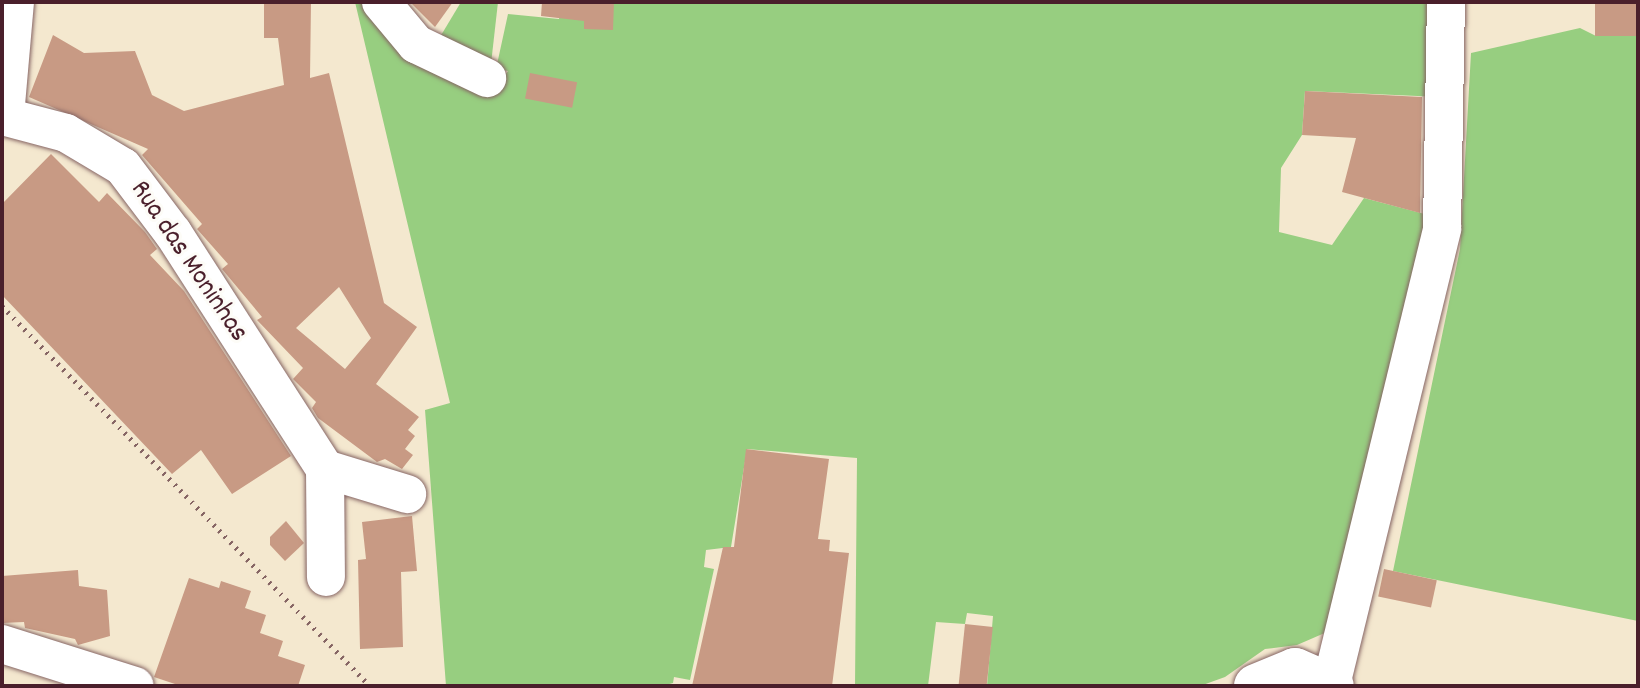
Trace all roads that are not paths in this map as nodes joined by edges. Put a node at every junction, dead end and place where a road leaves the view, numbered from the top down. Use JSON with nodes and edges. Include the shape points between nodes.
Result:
{"nodes":[{"id":1,"x":15,"y":2,"type":"edge"},
{"id":2,"x":381,"y":2,"type":"edge"},
{"id":3,"x":1446,"y":2,"type":"edge"},
{"id":4,"x":487,"y":78,"type":"dead end"},
{"id":5,"x":4,"y":116,"type":"edge"},
{"id":6,"x":325,"y":469,"type":"junction"},
{"id":7,"x":407,"y":494,"type":"dead end"},
{"id":8,"x":326,"y":577,"type":"dead end"},
{"id":9,"x":2,"y":644,"type":"edge"},
{"id":10,"x":1288,"y":683,"type":"edge"},
{"id":11,"x":135,"y":686,"type":"edge"}],
"edges":[{"from":1,"to":5,"type":"street"},
{"from":2,"to":4,"type":"street","via":[[416,44]]},
{"from":3,"to":10,"type":"street","via":[[1442,228],[1341,635]]},
{"from":5,"to":6,"type":"street","name":"Rua das Moninhas","via":[[66,133],[123,167],[173,233]]},
{"from":6,"to":7,"type":"street"},
{"from":6,"to":8,"type":"street"},
{"from":9,"to":11,"type":"street"}]}
